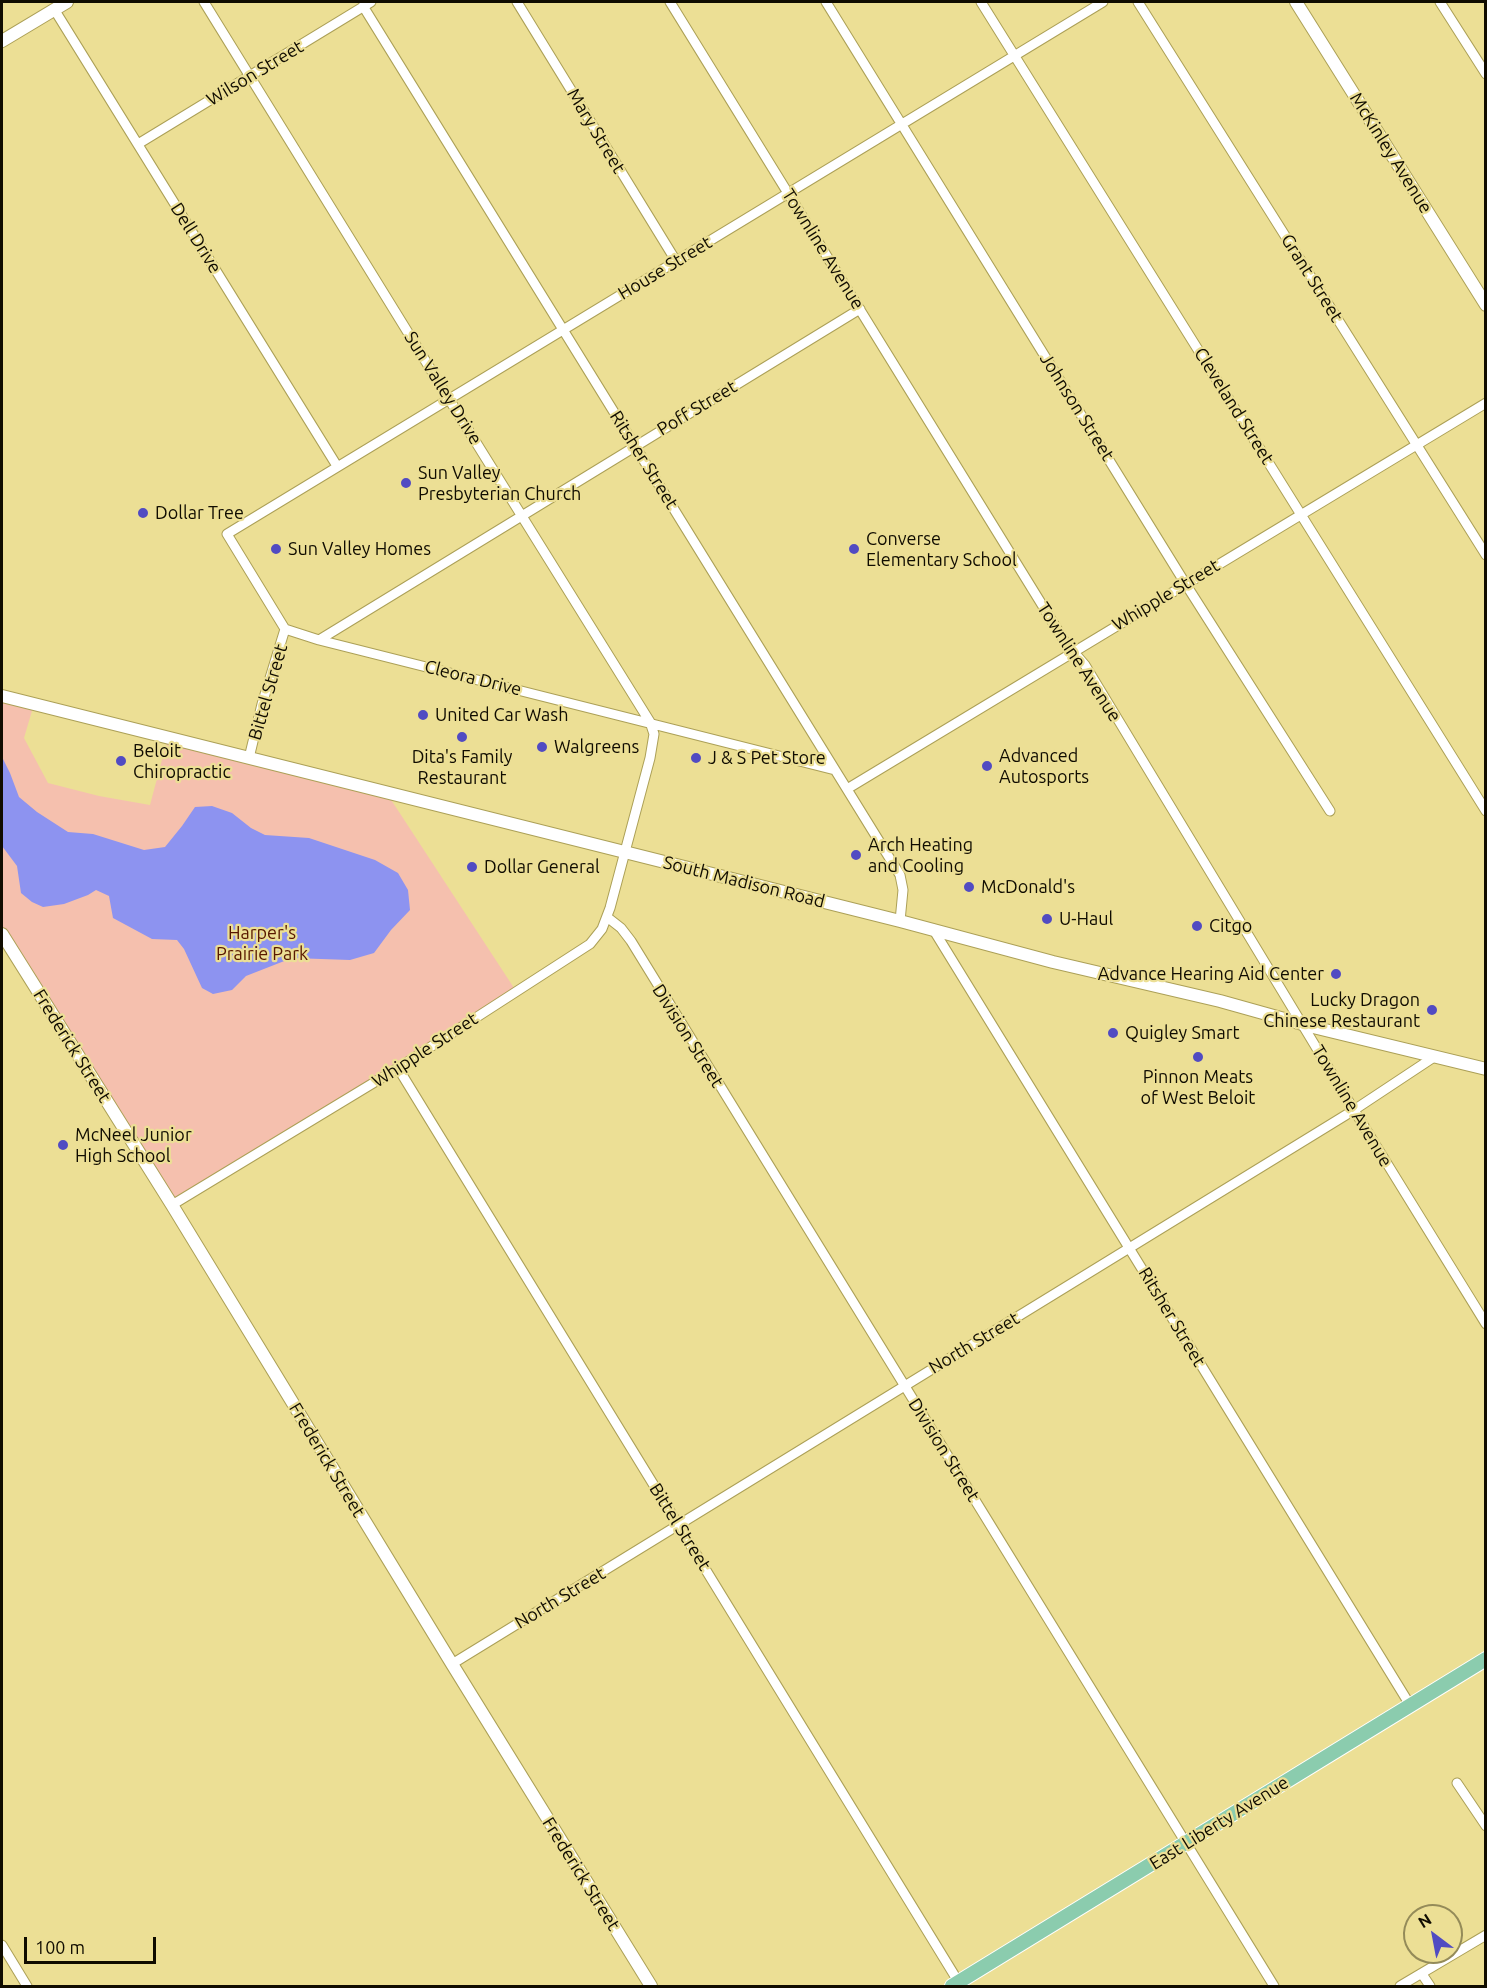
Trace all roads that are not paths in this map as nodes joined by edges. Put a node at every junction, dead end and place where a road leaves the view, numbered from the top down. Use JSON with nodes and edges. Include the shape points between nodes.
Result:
{"nodes":[{"id":1,"x":67,"y":2,"type":"edge"},
{"id":2,"x":204,"y":2,"type":"edge"},
{"id":3,"x":517,"y":2,"type":"edge"},
{"id":4,"x":670,"y":2,"type":"edge"},
{"id":5,"x":826,"y":2,"type":"edge"},
{"id":6,"x":981,"y":2,"type":"edge"},
{"id":7,"x":1102,"y":2,"type":"edge"},
{"id":8,"x":1138,"y":2,"type":"edge"},
{"id":9,"x":1296,"y":2,"type":"edge"},
{"id":10,"x":1440,"y":2,"type":"edge"},
{"id":11,"x":367,"y":4,"type":"edge"},
{"id":12,"x":54,"y":9,"type":"junction"},
{"id":13,"x":2,"y":41,"type":"edge"},
{"id":14,"x":1015,"y":55,"type":"junction"},
{"id":15,"x":1485,"y":74,"type":"edge"},
{"id":16,"x":251,"y":75,"type":"junction"},
{"id":17,"x":902,"y":124,"type":"junction"},
{"id":18,"x":138,"y":144,"type":"junction"},
{"id":19,"x":788,"y":193,"type":"junction"},
{"id":20,"x":676,"y":261,"type":"junction"},
{"id":21,"x":1485,"y":304,"type":"edge"},
{"id":22,"x":860,"y":309,"type":"junction"},
{"id":23,"x":563,"y":330,"type":"junction"},
{"id":24,"x":449,"y":399,"type":"junction"},
{"id":25,"x":1485,"y":403,"type":"edge"},
{"id":26,"x":1417,"y":444,"type":"junction"},
{"id":27,"x":635,"y":446,"type":"junction"},
{"id":28,"x":337,"y":466,"type":"junction"},
{"id":29,"x":1301,"y":513,"type":"junction"},
{"id":30,"x":522,"y":515,"type":"junction"},
{"id":31,"x":227,"y":534,"type":"joint"},
{"id":32,"x":1485,"y":555,"type":"edge"},
{"id":33,"x":1185,"y":583,"type":"junction"},
{"id":34,"x":285,"y":629,"type":"junction"},
{"id":35,"x":319,"y":640,"type":"junction"},
{"id":36,"x":1073,"y":652,"type":"junction"},
{"id":37,"x":2,"y":696,"type":"edge"},
{"id":38,"x":650,"y":722,"type":"junction"},
{"id":39,"x":249,"y":758,"type":"junction"},
{"id":40,"x":835,"y":770,"type":"junction"},
{"id":41,"x":847,"y":789,"type":"junction"},
{"id":42,"x":1330,"y":811,"type":"dead end"},
{"id":43,"x":1485,"y":812,"type":"edge"},
{"id":44,"x":624,"y":851,"type":"junction"},
{"id":45,"x":608,"y":917,"type":"junction"},
{"id":46,"x":900,"y":921,"type":"junction"},
{"id":47,"x":933,"y":929,"type":"junction"},
{"id":48,"x":2,"y":934,"type":"edge"},
{"id":49,"x":1302,"y":1023,"type":"junction"},
{"id":50,"x":1434,"y":1057,"type":"junction"},
{"id":51,"x":398,"y":1068,"type":"junction"},
{"id":52,"x":1485,"y":1070,"type":"edge"},
{"id":53,"x":1354,"y":1110,"type":"junction"},
{"id":54,"x":172,"y":1205,"type":"junction"},
{"id":55,"x":1130,"y":1248,"type":"junction"},
{"id":56,"x":1485,"y":1324,"type":"edge"},
{"id":57,"x":904,"y":1386,"type":"junction"},
{"id":58,"x":678,"y":1526,"type":"junction"},
{"id":59,"x":1485,"y":1659,"type":"edge"},
{"id":60,"x":452,"y":1664,"type":"junction"},
{"id":61,"x":1410,"y":1705,"type":"junction"},
{"id":62,"x":1457,"y":1783,"type":"dead end"},
{"id":63,"x":1485,"y":1826,"type":"edge"},
{"id":64,"x":1186,"y":1843,"type":"junction"},
{"id":65,"x":1485,"y":1935,"type":"edge"},
{"id":66,"x":2,"y":1945,"type":"edge"},
{"id":67,"x":1422,"y":1974,"type":"junction"},
{"id":68,"x":957,"y":1985,"type":"edge"},
{"id":69,"x":27,"y":1986,"type":"edge"},
{"id":70,"x":651,"y":1986,"type":"edge"},
{"id":71,"x":1274,"y":1986,"type":"edge"},
{"id":72,"x":1400,"y":1986,"type":"edge"},
{"id":73,"x":1430,"y":1986,"type":"edge"}],
"edges":[{"from":1,"to":12,"type":"street"},
{"from":2,"to":16,"type":"street","name":"Sun Valley Drive"},
{"from":3,"to":20,"type":"street","name":"Mary Street"},
{"from":4,"to":19,"type":"street","name":"Townline Avenue"},
{"from":5,"to":17,"type":"street","name":"Johnson Street"},
{"from":6,"to":14,"type":"street","name":"Cleveland Street"},
{"from":7,"to":14,"type":"street","name":"House Street"},
{"from":8,"to":26,"type":"street","name":"Grant Street"},
{"from":9,"to":21,"type":"street","name":"McKinley Avenue"},
{"from":10,"to":15,"type":"street"},
{"from":11,"to":16,"type":"street","name":"Wilson Street"},
{"from":11,"to":23,"type":"street","name":"Ritsher Street"},
{"from":12,"to":13,"type":"street"},
{"from":12,"to":18,"type":"street","name":"Dell Drive"},
{"from":14,"to":17,"type":"street","name":"House Street"},
{"from":14,"to":29,"type":"street","name":"Cleveland Street"},
{"from":16,"to":18,"type":"street","name":"Wilson Street"},
{"from":16,"to":24,"type":"street","name":"Sun Valley Drive"},
{"from":17,"to":19,"type":"street","name":"House Street"},
{"from":17,"to":33,"type":"street","name":"Johnson Street"},
{"from":18,"to":28,"type":"street","name":"Dell Drive"},
{"from":19,"to":20,"type":"street","name":"House Street"},
{"from":19,"to":22,"type":"street","name":"Townline Avenue"},
{"from":20,"to":23,"type":"street","name":"House Street"},
{"from":22,"to":27,"type":"street","name":"Poff Street"},
{"from":22,"to":36,"type":"street","name":"Townline Avenue"},
{"from":23,"to":24,"type":"street","name":"House Street"},
{"from":23,"to":27,"type":"street","name":"Ritsher Street"},
{"from":24,"to":28,"type":"street","name":"House Street"},
{"from":24,"to":30,"type":"street","name":"Sun Valley Drive"},
{"from":25,"to":26,"type":"street","name":"Whipple Street"},
{"from":26,"to":29,"type":"street","name":"Whipple Street"},
{"from":26,"to":32,"type":"street","name":"Grant Street"},
{"from":27,"to":30,"type":"street","name":"Poff Street"},
{"from":27,"to":40,"type":"street","name":"Ritsher Street"},
{"from":28,"to":31,"type":"street","name":"House Street"},
{"from":29,"to":33,"type":"street","name":"Whipple Street"},
{"from":29,"to":43,"type":"street","name":"Cleveland Street"},
{"from":30,"to":35,"type":"street","name":"Poff Street"},
{"from":30,"to":38,"type":"street","name":"Sun Valley Drive"},
{"from":31,"to":34,"type":"street","name":"Bittel Street"},
{"from":33,"to":36,"type":"street","name":"Whipple Street"},
{"from":33,"to":42,"type":"street","name":"Johnson Street"},
{"from":34,"to":35,"type":"street","name":"Cleora Drive"},
{"from":34,"to":39,"type":"street","name":"Bittel Street"},
{"from":35,"to":38,"type":"street","name":"Cleora Drive"},
{"from":36,"to":41,"type":"street","name":"Whipple Street"},
{"from":36,"to":49,"type":"street","name":"Townline Avenue","via":[[1085,665]]},
{"from":37,"to":39,"type":"street","name":"South Madison Road"},
{"from":38,"to":40,"type":"street","name":"Cleora Drive"},
{"from":38,"to":44,"type":"street","name":"Sun Valley Drive","via":[[653,745]]},
{"from":39,"to":44,"type":"street","name":"South Madison Road"},
{"from":40,"to":41,"type":"street","name":"Ritsher Street"},
{"from":41,"to":46,"type":"street","name":"Ritsher Street","via":[[900,875]]},
{"from":44,"to":45,"type":"street","name":"Whipple Street"},
{"from":44,"to":46,"type":"street","name":"South Madison Road"},
{"from":45,"to":51,"type":"street","name":"Whipple Street","via":[[590,944]]},
{"from":45,"to":57,"type":"street","name":"Division Street","via":[[631,942]]},
{"from":46,"to":47,"type":"street","name":"South Madison Road"},
{"from":47,"to":49,"type":"street","name":"South Madison Road"},
{"from":47,"to":55,"type":"street","name":"Ritsher Street"},
{"from":48,"to":54,"type":"street","name":"Frederick Street"},
{"from":49,"to":50,"type":"street","name":"South Madison Road"},
{"from":49,"to":53,"type":"street","name":"Townline Avenue"},
{"from":50,"to":52,"type":"street","name":"South Madison Road"},
{"from":50,"to":53,"type":"street","name":"North Street"},
{"from":51,"to":54,"type":"street","name":"Whipple Street"},
{"from":51,"to":58,"type":"street","name":"Bittel Street"},
{"from":53,"to":55,"type":"street","name":"North Street"},
{"from":53,"to":56,"type":"street","name":"Townline Avenue"},
{"from":54,"to":60,"type":"street","name":"Frederick Street"},
{"from":55,"to":57,"type":"street","name":"North Street"},
{"from":55,"to":61,"type":"street","name":"Ritsher Street"},
{"from":57,"to":58,"type":"street","name":"North Street"},
{"from":57,"to":64,"type":"street","name":"Division Street"},
{"from":58,"to":60,"type":"street","name":"North Street"},
{"from":58,"to":68,"type":"street","name":"Bittel Street"},
{"from":59,"to":61,"type":"main road","name":"East Liberty Avenue"},
{"from":60,"to":70,"type":"street","name":"Frederick Street"},
{"from":61,"to":64,"type":"main road","name":"East Liberty Avenue"},
{"from":62,"to":63,"type":"street"},
{"from":64,"to":68,"type":"main road","name":"East Liberty Avenue"},
{"from":64,"to":71,"type":"street","name":"Division Street"},
{"from":65,"to":67,"type":"street"},
{"from":66,"to":69,"type":"street"},
{"from":67,"to":72,"type":"street"},
{"from":67,"to":73,"type":"street"}]}
